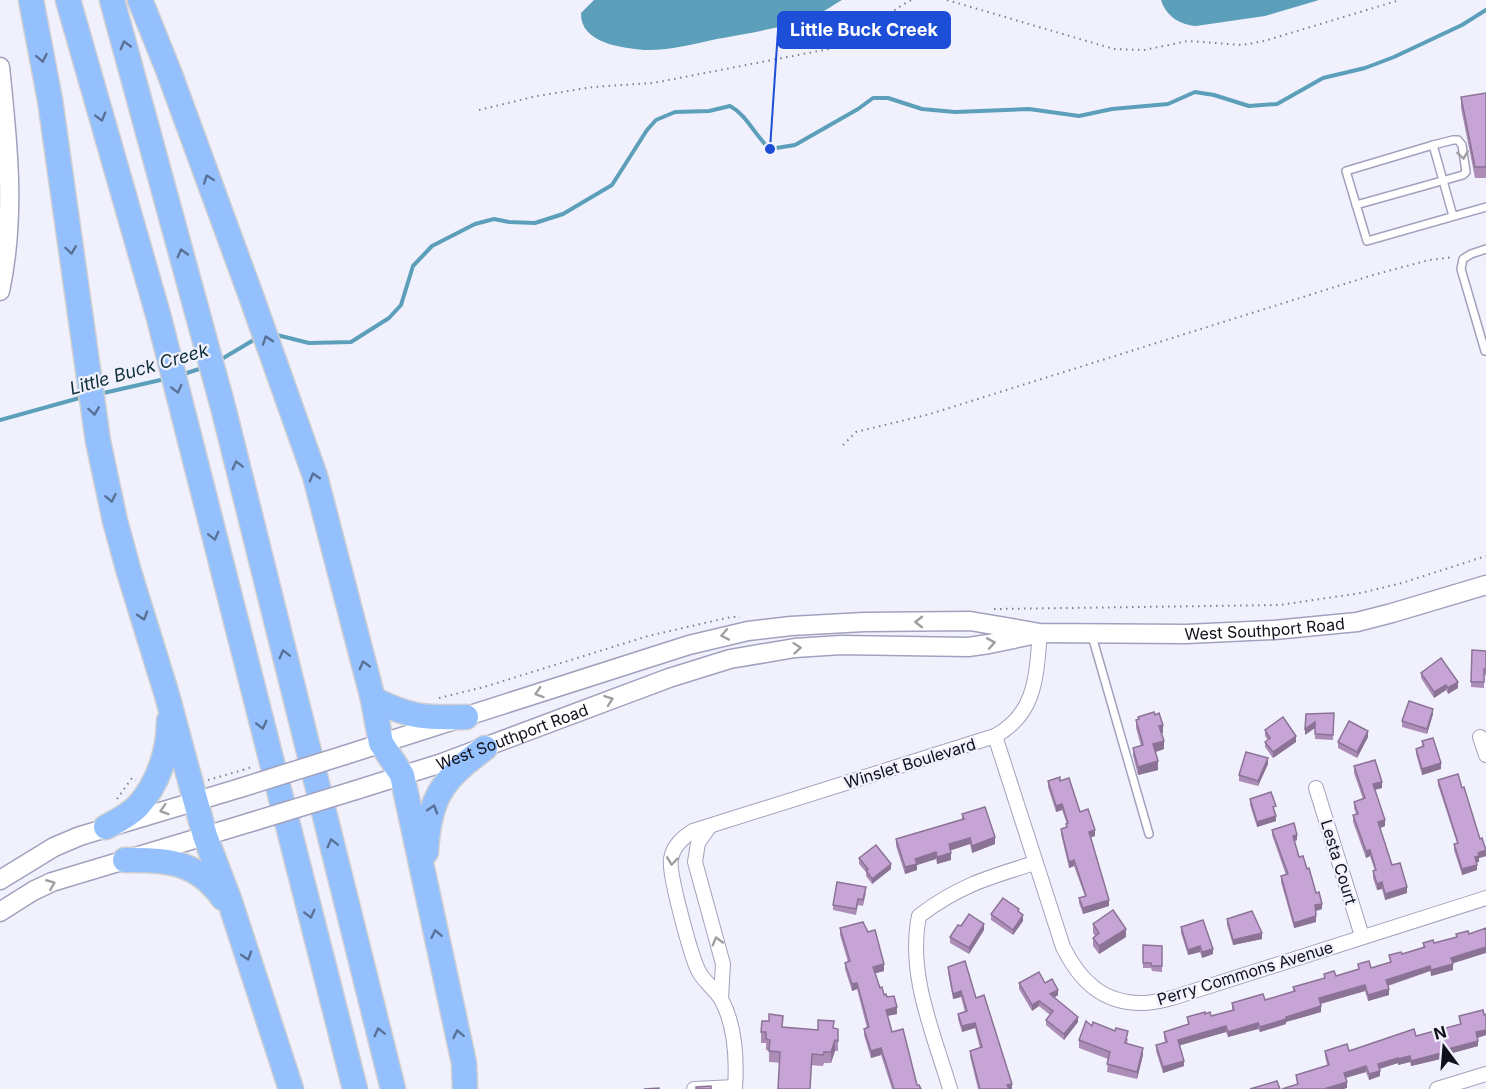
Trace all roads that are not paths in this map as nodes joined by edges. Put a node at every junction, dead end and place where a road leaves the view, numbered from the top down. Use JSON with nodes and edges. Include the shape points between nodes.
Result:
{"nodes":[{"id":1,"x":31,"y":0,"type":"edge"},
{"id":2,"x":68,"y":0,"type":"edge"},
{"id":3,"x":112,"y":0,"type":"edge"},
{"id":4,"x":140,"y":0,"type":"edge"},
{"id":5,"x":0,"y":67,"type":"edge"},
{"id":6,"x":1433,"y":146,"type":"junction"},
{"id":7,"x":1444,"y":182,"type":"junction"},
{"id":8,"x":1356,"y":205,"type":"junction"},
{"id":9,"x":1486,"y":207,"type":"edge"},
{"id":10,"x":1453,"y":216,"type":"junction"},
{"id":11,"x":1486,"y":249,"type":"edge"},
{"id":12,"x":0,"y":291,"type":"edge"},
{"id":13,"x":1485,"y":351,"type":"edge"},
{"id":14,"x":1486,"y":585,"type":"edge"},
{"id":15,"x":1040,"y":633,"type":"junction"},
{"id":16,"x":1091,"y":634,"type":"junction"},
{"id":17,"x":167,"y":695,"type":"junction"},
{"id":18,"x":373,"y":699,"type":"junction"},
{"id":19,"x":466,"y":717,"type":"junction"},
{"id":20,"x":995,"y":736,"type":"junction"},
{"id":21,"x":1480,"y":736,"type":"dead end"},
{"id":22,"x":381,"y":743,"type":"junction"},
{"id":23,"x":485,"y":748,"type":"junction"},
{"id":24,"x":1486,"y":755,"type":"edge"},
{"id":25,"x":402,"y":775,"type":"junction"},
{"id":26,"x":1316,"y":788,"type":"dead end"},
{"id":27,"x":197,"y":792,"type":"junction"},
{"id":28,"x":711,"y":825,"type":"junction"},
{"id":29,"x":106,"y":827,"type":"junction"},
{"id":30,"x":1149,"y":834,"type":"dead end"},
{"id":31,"x":205,"y":836,"type":"junction"},
{"id":32,"x":125,"y":860,"type":"junction"},
{"id":33,"x":1035,"y":862,"type":"junction"},
{"id":34,"x":0,"y":880,"type":"edge"},
{"id":35,"x":426,"y":888,"type":"junction"},
{"id":36,"x":1486,"y":898,"type":"edge"},
{"id":37,"x":0,"y":912,"type":"edge"},
{"id":38,"x":235,"y":920,"type":"junction"},
{"id":39,"x":1362,"y":936,"type":"junction"},
{"id":40,"x":721,"y":999,"type":"junction"},
{"id":41,"x":1486,"y":1074,"type":"edge"},
{"id":42,"x":735,"y":1088,"type":"edge"},
{"id":43,"x":291,"y":1089,"type":"edge"},
{"id":44,"x":355,"y":1089,"type":"edge"},
{"id":45,"x":393,"y":1089,"type":"edge"},
{"id":46,"x":465,"y":1089,"type":"edge"},
{"id":47,"x":694,"y":1089,"type":"edge"},
{"id":48,"x":950,"y":1089,"type":"edge"},
{"id":49,"x":1437,"y":1089,"type":"edge"}],
"edges":[{"from":1,"to":17,"type":"highway","one_way":true,"via":[[50,100],[98,441],[129,572]]},
{"from":2,"to":44,"type":"highway","one_way":true,"via":[[159,318]]},
{"from":45,"to":3,"type":"highway","one_way":true,"via":[[223,407]]},
{"from":18,"to":4,"type":"highway","one_way":true,"via":[[315,476]]},
{"from":5,"to":12,"type":"main road","via":[[10,180],[9,228]]},
{"from":6,"to":7,"type":"lane"},
{"from":6,"to":7,"type":"lane","one_way":true,"via":[[1453,140],[1462,145],[1466,172]]},
{"from":6,"to":8,"type":"lane","via":[[1346,171]]},
{"from":7,"to":8,"type":"lane"},
{"from":7,"to":10,"type":"lane"},
{"from":8,"to":10,"type":"lane","via":[[1367,242]]},
{"from":9,"to":10,"type":"lane"},
{"from":11,"to":13,"type":"lane","via":[[1463,259],[1461,269]]},
{"from":14,"to":16,"type":"main road","name":"West Southport Road","via":[[1392,613],[1337,624],[1234,633]]},
{"from":15,"to":16,"type":"main road","name":"West Southport Road"},
{"from":15,"to":19,"type":"main road","name":"West Southport Road","one_way":true,"via":[[970,621],[864,622],[748,631],[689,645]]},
{"from":15,"to":20,"type":"street","name":"Winslet Boulevard","via":[[1031,694],[1015,722]]},
{"from":23,"to":15,"type":"main road","name":"West Southport Road","one_way":true,"via":[[730,659],[785,649],[841,645],[968,646]]},
{"from":16,"to":30,"type":"lane"},
{"from":17,"to":27,"type":"highway"},
{"from":17,"to":29,"type":"highway","via":[[167,744],[155,780],[137,807]]},
{"from":18,"to":19,"type":"highway","via":[[400,712],[424,717]]},
{"from":18,"to":22,"type":"highway"},
{"from":19,"to":22,"type":"main road","name":"West Southport Road"},
{"from":20,"to":28,"type":"street","name":"Winslet Boulevard"},
{"from":20,"to":33,"type":"street","name":"Perry Commons Avenue"},
{"from":21,"to":24,"type":"street"},
{"from":22,"to":25,"type":"highway"},
{"from":22,"to":27,"type":"main road","name":"West Southport Road","bridge":true,"via":[[240,788]]},
{"from":23,"to":25,"type":"main road","name":"West Southport Road"},
{"from":35,"to":23,"type":"highway","one_way":true,"via":[[427,833],[438,793],[456,771]]},
{"from":25,"to":31,"type":"main road","name":"West Southport Road","bridge":true},
{"from":25,"to":35,"type":"highway"},
{"from":26,"to":39,"type":"street","name":"Lesta Court"},
{"from":27,"to":29,"type":"main road","name":"West Southport Road","one_way":true},
{"from":27,"to":31,"type":"highway"},
{"from":40,"to":28,"type":"street","name":"Winslet Boulevard","one_way":true,"via":[[723,964],[695,862],[698,843]]},
{"from":28,"to":40,"type":"street","name":"Winslet Boulevard","one_way":true,"via":[[693,831],[679,842],[670,867],[698,972]]},
{"from":29,"to":34,"type":"main road","name":"West Southport Road","via":[[54,847]]},
{"from":31,"to":32,"type":"main road","name":"West Southport Road"},
{"from":31,"to":38,"type":"highway"},
{"from":37,"to":32,"type":"main road","name":"West Southport Road","one_way":true,"via":[[52,882]]},
{"from":32,"to":38,"type":"highway","via":[[164,861],[190,868],[215,887]]},
{"from":33,"to":39,"type":"street","name":"Perry Commons Avenue","via":[[1071,963],[1099,992],[1119,1001],[1145,1004],[1172,998]]},
{"from":33,"to":48,"type":"street","via":[[974,882],[920,916],[916,934],[918,979]]},
{"from":46,"to":35,"type":"highway","one_way":true,"via":[[464,1063]]},
{"from":36,"to":39,"type":"street","name":"Perry Commons Avenue"},
{"from":38,"to":43,"type":"highway","one_way":true},
{"from":40,"to":42,"type":"street","name":"Winslet Boulevard","via":[[737,1057]]},
{"from":41,"to":49,"type":"street"},
{"from":42,"to":47,"type":"street"}]}
